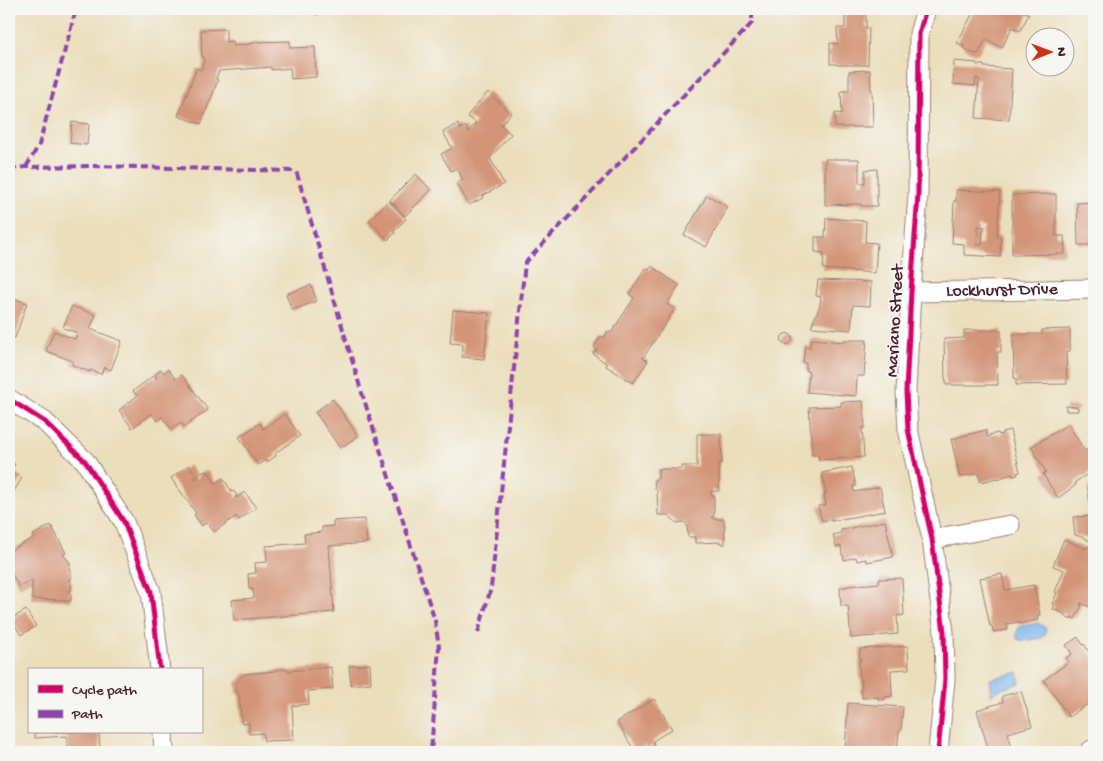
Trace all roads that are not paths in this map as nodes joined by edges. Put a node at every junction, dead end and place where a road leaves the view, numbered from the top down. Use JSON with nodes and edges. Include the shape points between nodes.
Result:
{"nodes":[{"id":1,"x":926,"y":9,"type":"edge"},
{"id":2,"x":1094,"y":289,"type":"edge"},
{"id":3,"x":911,"y":292,"type":"junction"},
{"id":4,"x":9,"y":399,"type":"edge"},
{"id":5,"x":1010,"y":524,"type":"dead end"},
{"id":6,"x":932,"y":540,"type":"junction"},
{"id":7,"x":160,"y":668,"type":"edge"},
{"id":8,"x":163,"y":734,"type":"edge"},
{"id":9,"x":1094,"y":749,"type":"edge"},
{"id":10,"x":164,"y":752,"type":"edge"},
{"id":11,"x":938,"y":752,"type":"edge"},
{"id":12,"x":1089,"y":752,"type":"edge"}],
"edges":[{"from":1,"to":3,"type":"street","name":"Mariano Street","via":[[919,34],[918,195]]},
{"from":2,"to":3,"type":"street","name":"Lockhurst Drive"},
{"from":3,"to":6,"type":"street","name":"Mariano Street","via":[[906,392],[908,429]]},
{"from":4,"to":7,"type":"street","via":[[45,422],[85,461],[124,522],[151,592]]},
{"from":5,"to":6,"type":"street"},
{"from":6,"to":11,"type":"street","name":"Mariano Street","via":[[944,632]]},
{"from":8,"to":10,"type":"street"},
{"from":9,"to":12,"type":"street"}]}
